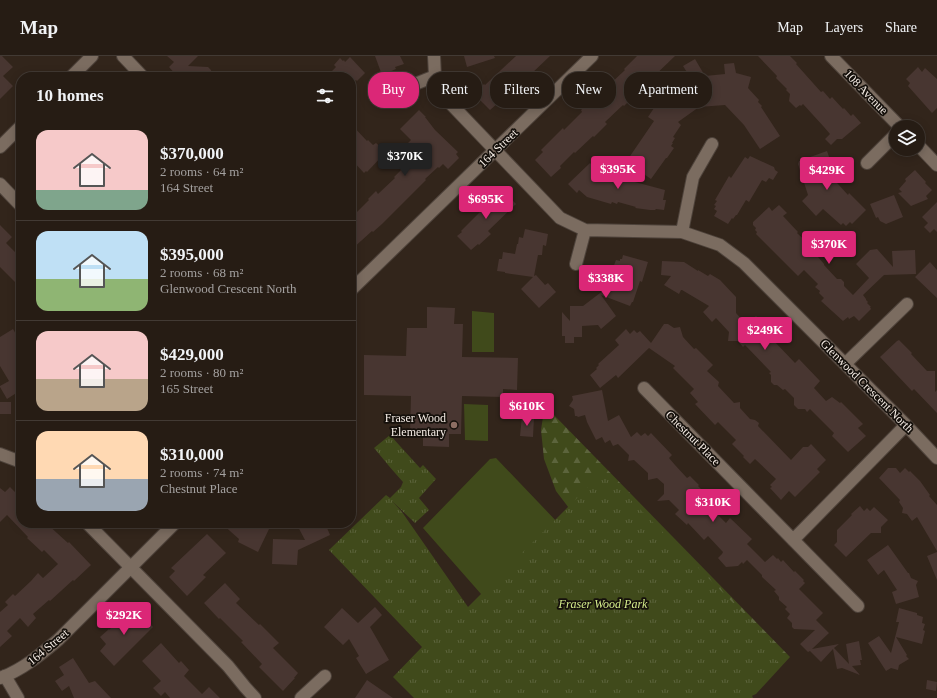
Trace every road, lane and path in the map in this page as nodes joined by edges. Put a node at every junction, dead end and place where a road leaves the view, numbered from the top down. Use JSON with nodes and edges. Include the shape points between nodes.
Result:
{"nodes":[{"id":1,"x":92,"y":56,"type":"edge"},
{"id":2,"x":123,"y":56,"type":"edge"},
{"id":3,"x":434,"y":56,"type":"edge"},
{"id":4,"x":592,"y":56,"type":"edge"},
{"id":5,"x":831,"y":56,"type":"edge"},
{"id":6,"x":76,"y":72,"type":"edge"},
{"id":7,"x":138,"y":72,"type":"edge"},
{"id":8,"x":435,"y":72,"type":"edge"},
{"id":9,"x":454,"y":108,"type":"edge"},
{"id":10,"x":893,"y":120,"type":"edge"},
{"id":11,"x":16,"y":131,"type":"edge"},
{"id":12,"x":889,"y":141,"type":"edge"},
{"id":13,"x":712,"y":144,"type":"dead end"},
{"id":14,"x":0,"y":147,"type":"edge"},
{"id":15,"x":495,"y":150,"type":"junction"},
{"id":16,"x":925,"y":152,"type":"edge"},
{"id":17,"x":867,"y":162,"type":"dead end"},
{"id":18,"x":937,"y":165,"type":"edge"},
{"id":19,"x":0,"y":184,"type":"edge"},
{"id":20,"x":16,"y":201,"type":"edge"},
{"id":21,"x":585,"y":230,"type":"junction"},
{"id":22,"x":682,"y":232,"type":"junction"},
{"id":23,"x":576,"y":264,"type":"dead end"},
{"id":24,"x":356,"y":285,"type":"edge"},
{"id":25,"x":907,"y":304,"type":"dead end"},
{"id":26,"x":845,"y":364,"type":"junction"},
{"id":27,"x":644,"y":388,"type":"dead end"},
{"id":28,"x":906,"y":425,"type":"junction"},
{"id":29,"x":0,"y":454,"type":"edge"},
{"id":30,"x":937,"y":458,"type":"edge"},
{"id":31,"x":16,"y":460,"type":"edge"},
{"id":32,"x":92,"y":528,"type":"edge"},
{"id":33,"x":170,"y":528,"type":"edge"},
{"id":34,"x":793,"y":540,"type":"junction"},
{"id":35,"x":132,"y":567,"type":"junction"},
{"id":36,"x":858,"y":606,"type":"dead end"},
{"id":37,"x":325,"y":676,"type":"dead end"},
{"id":38,"x":3,"y":677,"type":"edge"},
{"id":39,"x":246,"y":693,"type":"edge"},
{"id":40,"x":18,"y":698,"type":"edge"},
{"id":41,"x":255,"y":698,"type":"edge"},
{"id":42,"x":301,"y":698,"type":"edge"}],
"edges":[{"from":1,"to":6,"type":"street"},
{"from":2,"to":7,"type":"street"},
{"from":3,"to":8,"type":"street","name":"Glenwood Crescent North"},
{"from":4,"to":15,"type":"street","name":"164 Street"},
{"from":5,"to":10,"type":"street","name":"108 Avenue"},
{"from":9,"to":15,"type":"street","name":"Glenwood Crescent North"},
{"from":11,"to":14,"type":"street"},
{"from":12,"to":17,"type":"street"},
{"from":13,"to":22,"type":"street","via":[[694,177]]},
{"from":15,"to":21,"type":"street","name":"Glenwood Crescent North","via":[[560,218]]},
{"from":15,"to":24,"type":"street","name":"164 Street"},
{"from":16,"to":18,"type":"street"},
{"from":19,"to":20,"type":"street"},
{"from":21,"to":22,"type":"street","name":"Glenwood Crescent North"},
{"from":21,"to":23,"type":"street"},
{"from":22,"to":26,"type":"street","name":"Glenwood Crescent North","via":[[720,245],[744,263]]},
{"from":25,"to":26,"type":"street"},
{"from":26,"to":28,"type":"street","name":"Glenwood Crescent North"},
{"from":27,"to":34,"type":"street","name":"Chestnut Place"},
{"from":28,"to":30,"type":"street","name":"Glenwood Crescent North"},
{"from":28,"to":34,"type":"street"},
{"from":29,"to":31,"type":"street"},
{"from":32,"to":35,"type":"street"},
{"from":33,"to":35,"type":"street","name":"164 Street"},
{"from":34,"to":36,"type":"street","name":"Chestnut Place"},
{"from":35,"to":38,"type":"street","name":"164 Street","via":[[53,645],[27,665]]},
{"from":35,"to":39,"type":"street","via":[[228,666]]},
{"from":37,"to":42,"type":"street"},
{"from":38,"to":40,"type":"street"},
{"from":39,"to":41,"type":"street"}]}
